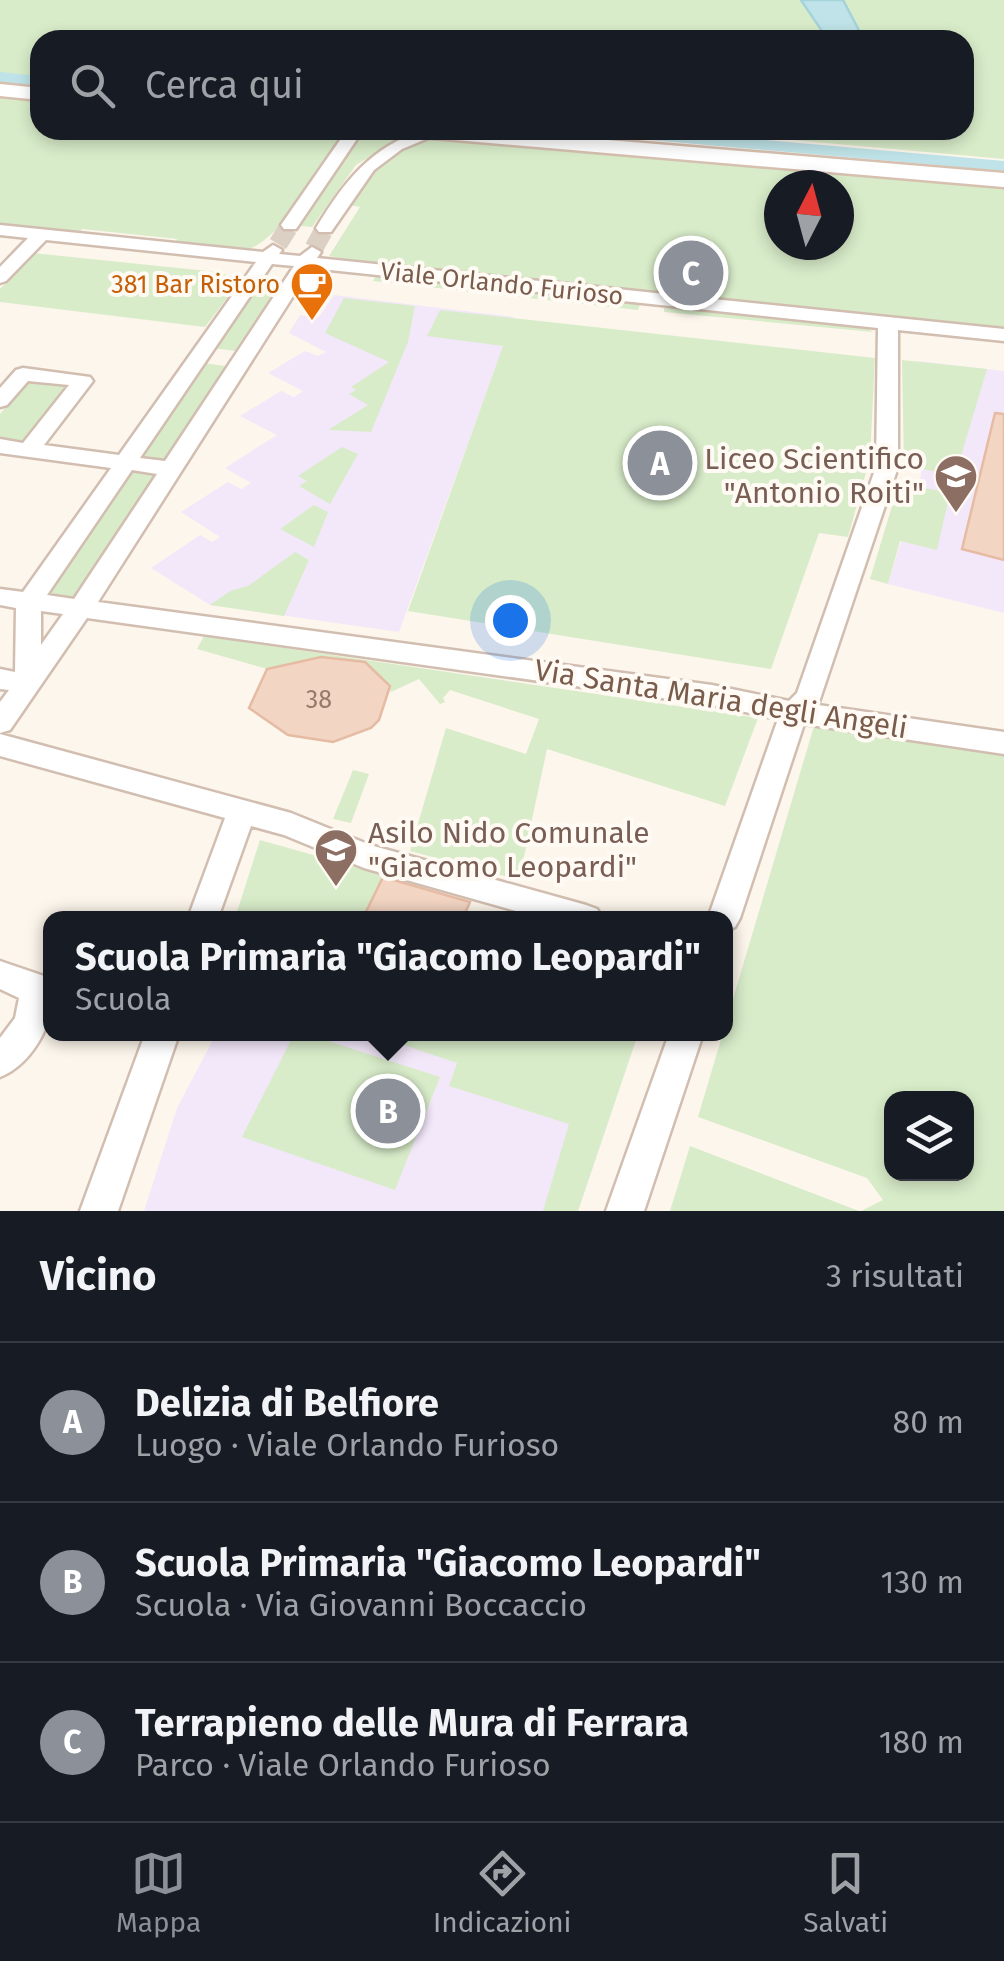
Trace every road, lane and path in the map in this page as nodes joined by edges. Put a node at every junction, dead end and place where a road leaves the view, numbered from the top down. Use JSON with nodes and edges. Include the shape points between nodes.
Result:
{"nodes":[{"id":1,"x":0,"y":90,"type":"edge"},
{"id":2,"x":30,"y":93,"type":"edge"},
{"id":3,"x":349,"y":140,"type":"edge"},
{"id":4,"x":406,"y":140,"type":"edge"},
{"id":5,"x":498,"y":140,"type":"edge"},
{"id":6,"x":599,"y":140,"type":"edge"},
{"id":7,"x":723,"y":156,"type":"junction"},
{"id":8,"x":1004,"y":180,"type":"edge"},
{"id":9,"x":290,"y":226,"type":"tunnel mouth"},
{"id":10,"x":325,"y":228,"type":"tunnel mouth"},
{"id":11,"x":0,"y":230,"type":"edge"},
{"id":12,"x":42,"y":234,"type":"junction"},
{"id":13,"x":272,"y":252,"type":"junction"},
{"id":14,"x":309,"y":256,"type":"junction"},
{"id":15,"x":0,"y":277,"type":"edge"},
{"id":16,"x":888,"y":323,"type":"junction"},
{"id":17,"x":1004,"y":336,"type":"edge"},
{"id":18,"x":199,"y":357,"type":"junction"},
{"id":19,"x":241,"y":362,"type":"junction"},
{"id":20,"x":0,"y":401,"type":"edge"},
{"id":21,"x":0,"y":446,"type":"edge"},
{"id":22,"x":29,"y":450,"type":"junction"},
{"id":23,"x":126,"y":462,"type":"junction"},
{"id":24,"x":171,"y":468,"type":"junction"},
{"id":25,"x":0,"y":598,"type":"edge"},
{"id":26,"x":29,"y":602,"type":"junction"},
{"id":27,"x":81,"y":608,"type":"junction"},
{"id":28,"x":0,"y":679,"type":"edge"},
{"id":29,"x":28,"y":684,"type":"junction"},
{"id":30,"x":794,"y":712,"type":"junction"},
{"id":31,"x":0,"y":723,"type":"edge"},
{"id":32,"x":1004,"y":743,"type":"edge"},
{"id":33,"x":0,"y":745,"type":"edge"},
{"id":34,"x":242,"y":811,"type":"junction"},
{"id":35,"x":206,"y":911,"type":"edge"},
{"id":36,"x":561,"y":911,"type":"edge"},
{"id":37,"x":726,"y":911,"type":"edge"},
{"id":38,"x":0,"y":975,"type":"edge"},
{"id":39,"x":160,"y":1041,"type":"edge"},
{"id":40,"x":684,"y":1041,"type":"edge"},
{"id":41,"x":0,"y":1061,"type":"edge"},
{"id":42,"x":99,"y":1211,"type":"edge"},
{"id":43,"x":625,"y":1211,"type":"edge"}],
"edges":[{"from":1,"to":2,"type":"main road"},
{"from":3,"to":9,"type":"street"},
{"from":4,"to":10,"type":"street","via":[[358,175]]},
{"from":5,"to":7,"type":"main road"},
{"from":6,"to":7,"type":"main road"},
{"from":7,"to":8,"type":"main road"},
{"from":11,"to":12,"type":"street","name":"Viale Orlando Furioso"},
{"from":12,"to":13,"type":"street","name":"Viale Orlando Furioso"},
{"from":12,"to":15,"type":"street"},
{"from":13,"to":14,"type":"street","name":"Viale Orlando Furioso"},
{"from":13,"to":18,"type":"street"},
{"from":14,"to":16,"type":"street","name":"Viale Orlando Furioso"},
{"from":14,"to":19,"type":"street"},
{"from":16,"to":17,"type":"street","name":"Viale Orlando Furioso"},
{"from":16,"to":30,"type":"street","via":[[886,467],[809,698]]},
{"from":18,"to":19,"type":"street"},
{"from":18,"to":23,"type":"street"},
{"from":19,"to":24,"type":"street"},
{"from":20,"to":22,"type":"street","via":[[23,374],[82,380]]},
{"from":21,"to":22,"type":"street"},
{"from":22,"to":23,"type":"street"},
{"from":23,"to":24,"type":"street"},
{"from":23,"to":26,"type":"street"},
{"from":24,"to":27,"type":"street"},
{"from":25,"to":26,"type":"street","name":"Via Santa Maria degli Angeli"},
{"from":26,"to":27,"type":"street","name":"Via Santa Maria degli Angeli"},
{"from":26,"to":29,"type":"street"},
{"from":27,"to":29,"type":"street"},
{"from":27,"to":30,"type":"street","name":"Via Santa Maria degli Angeli","via":[[726,697]]},
{"from":28,"to":29,"type":"street"},
{"from":29,"to":31,"type":"street"},
{"from":30,"to":32,"type":"street","name":"Via Santa Maria degli Angeli"},
{"from":30,"to":37,"type":"street"},
{"from":33,"to":34,"type":"street"},
{"from":34,"to":35,"type":"street"},
{"from":34,"to":36,"type":"street","via":[[364,856]]},
{"from":38,"to":41,"type":"street","via":[[36,987],[38,1001],[20,1040]]},
{"from":39,"to":42,"type":"street"},
{"from":40,"to":43,"type":"street"}]}
